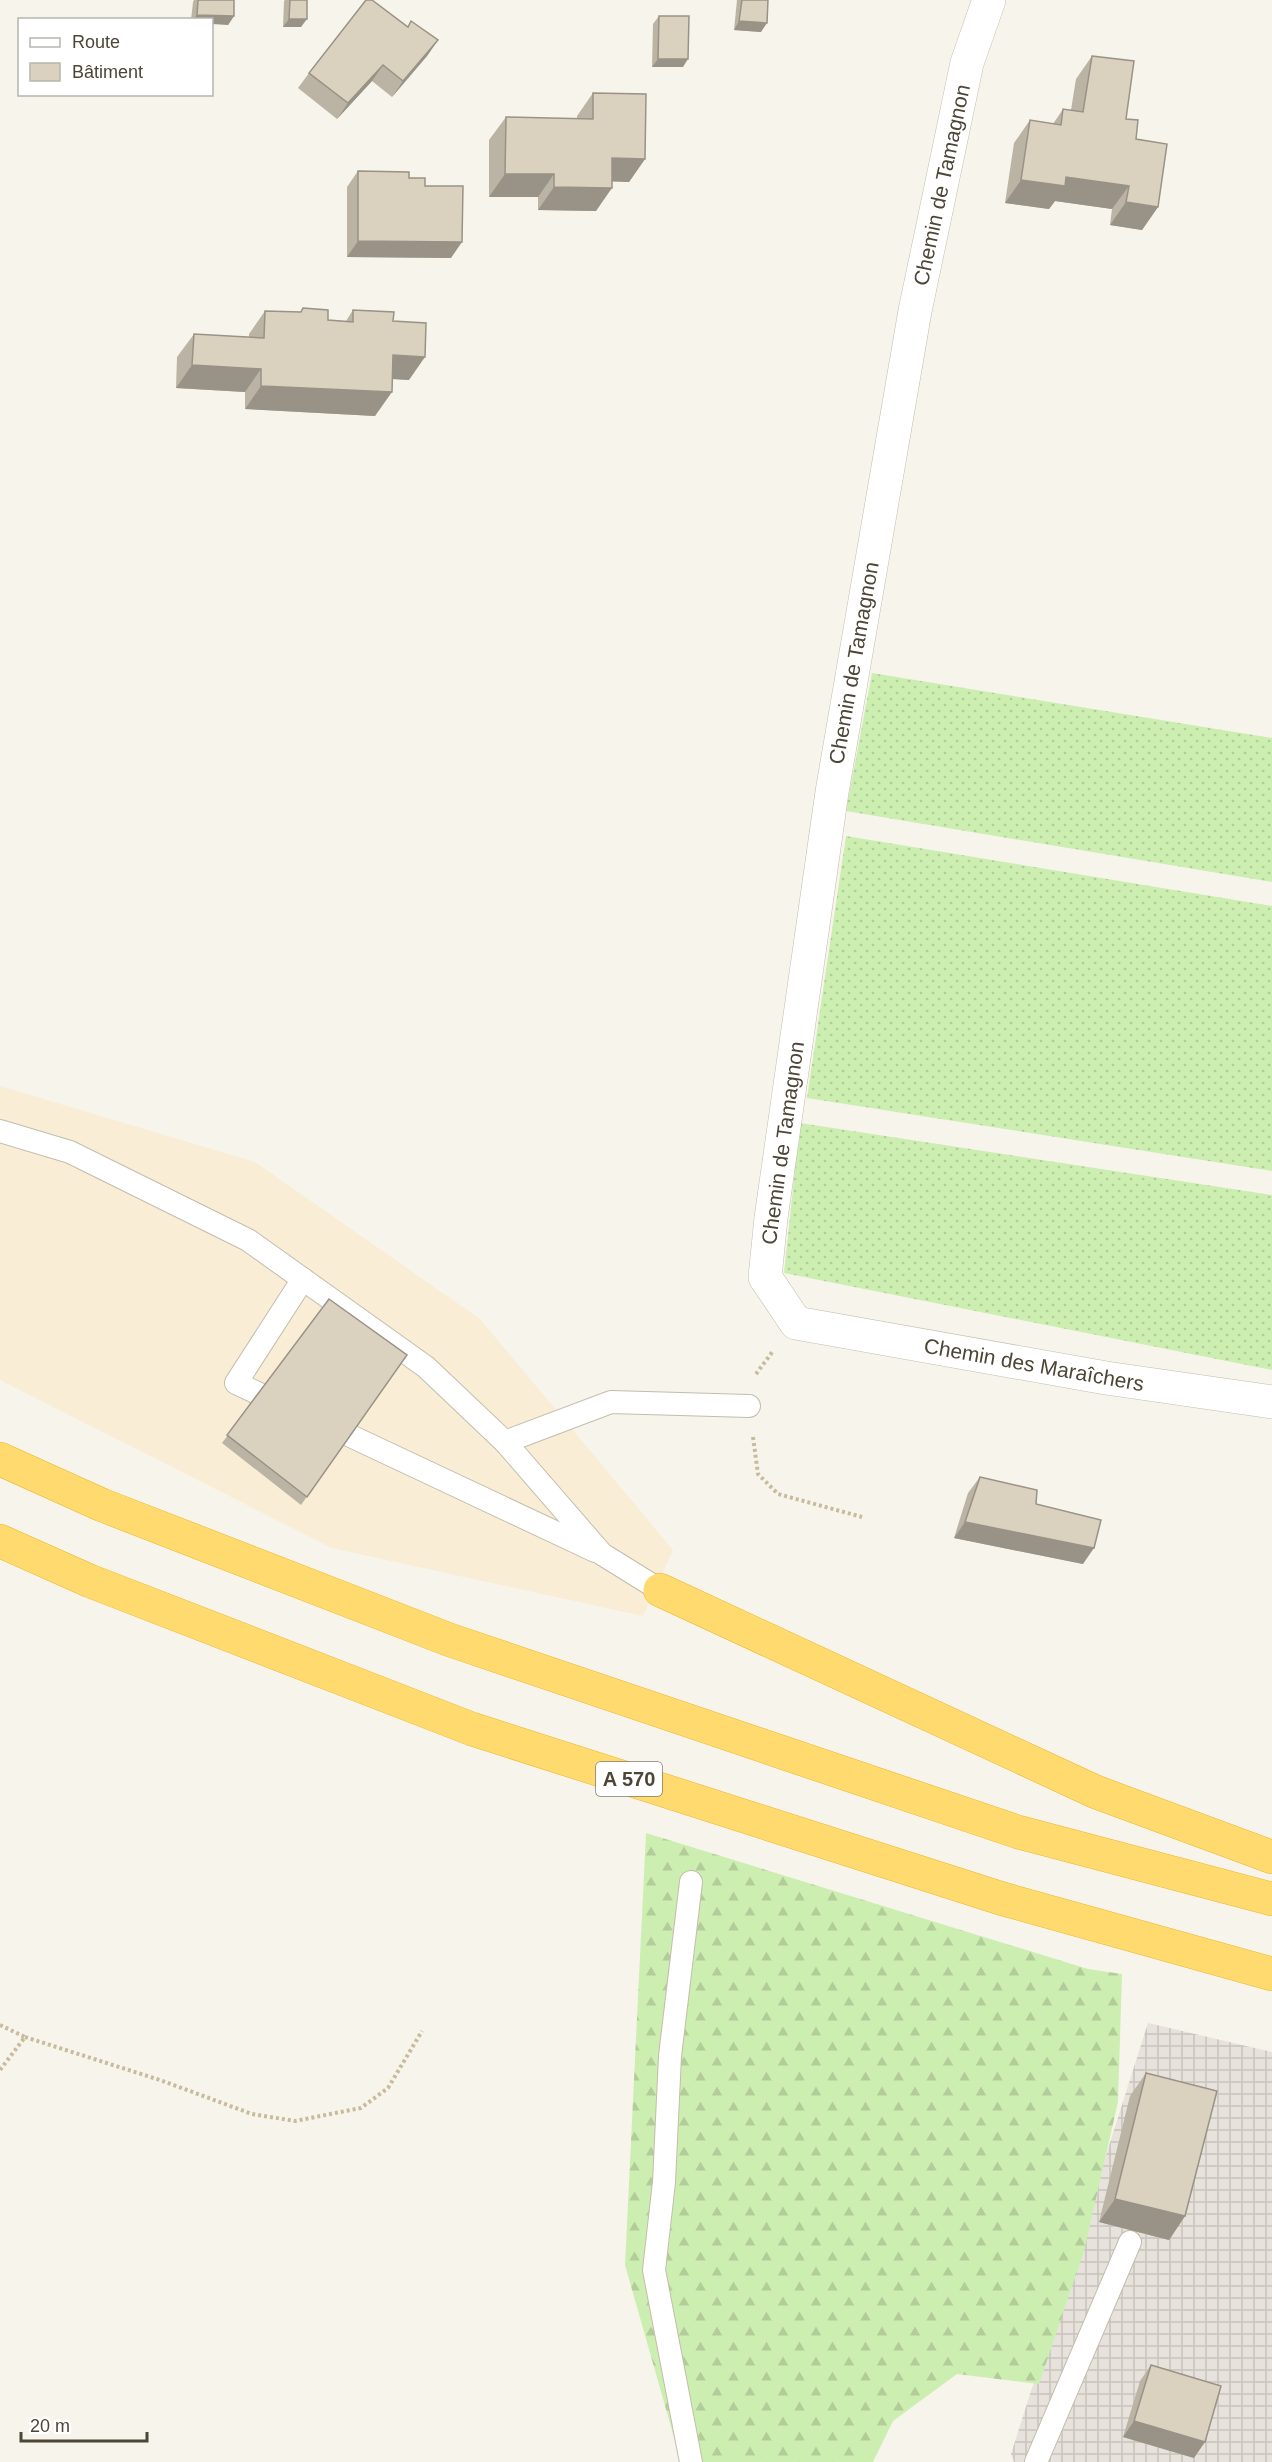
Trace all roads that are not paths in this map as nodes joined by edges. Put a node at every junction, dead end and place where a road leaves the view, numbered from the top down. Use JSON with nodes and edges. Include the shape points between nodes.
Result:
{"nodes":[{"id":1,"x":989,"y":0,"type":"edge"},
{"id":2,"x":0,"y":1131,"type":"edge"},
{"id":3,"x":303,"y":1280,"type":"junction"},
{"id":4,"x":796,"y":1323,"type":"joint"},
{"id":5,"x":1272,"y":1402,"type":"edge"},
{"id":6,"x":749,"y":1407,"type":"road end"},
{"id":7,"x":505,"y":1442,"type":"junction"},
{"id":8,"x":0,"y":1459,"type":"edge"},
{"id":9,"x":0,"y":1541,"type":"edge"},
{"id":10,"x":602,"y":1554,"type":"junction"},
{"id":11,"x":660,"y":1590,"type":"joint"},
{"id":12,"x":1272,"y":1857,"type":"edge"},
{"id":13,"x":691,"y":1882,"type":"dead end"},
{"id":14,"x":1272,"y":1899,"type":"edge"},
{"id":15,"x":1272,"y":1974,"type":"edge"},
{"id":16,"x":1130,"y":2242,"type":"dead end"},
{"id":17,"x":691,"y":2462,"type":"edge"},
{"id":18,"x":1036,"y":2462,"type":"edge"}],
"edges":[{"from":1,"to":4,"type":"street","name":"Chemin de Tamagnon","via":[[968,63],[915,311],[832,792],[765,1277]]},
{"from":2,"to":3,"type":"lane","via":[[70,1152],[248,1240]]},
{"from":3,"to":7,"type":"lane","via":[[426,1367]]},
{"from":3,"to":10,"type":"lane","via":[[236,1383]]},
{"from":4,"to":5,"type":"street","name":"Chemin des Maraîchers","via":[[1106,1378]]},
{"from":6,"to":7,"type":"lane","via":[[611,1402]]},
{"from":7,"to":10,"type":"lane"},
{"from":8,"to":14,"type":"highway","via":[[102,1505],[450,1640],[1018,1832]]},
{"from":9,"to":15,"type":"highway","number":"A 570","via":[[90,1581],[472,1729],[1003,1899]]},
{"from":10,"to":11,"type":"lane"},
{"from":11,"to":12,"type":"highway","via":[[1096,1792]]},
{"from":13,"to":17,"type":"lane","via":[[670,2056],[664,2182],[654,2270]]},
{"from":16,"to":18,"type":"lane"}]}
